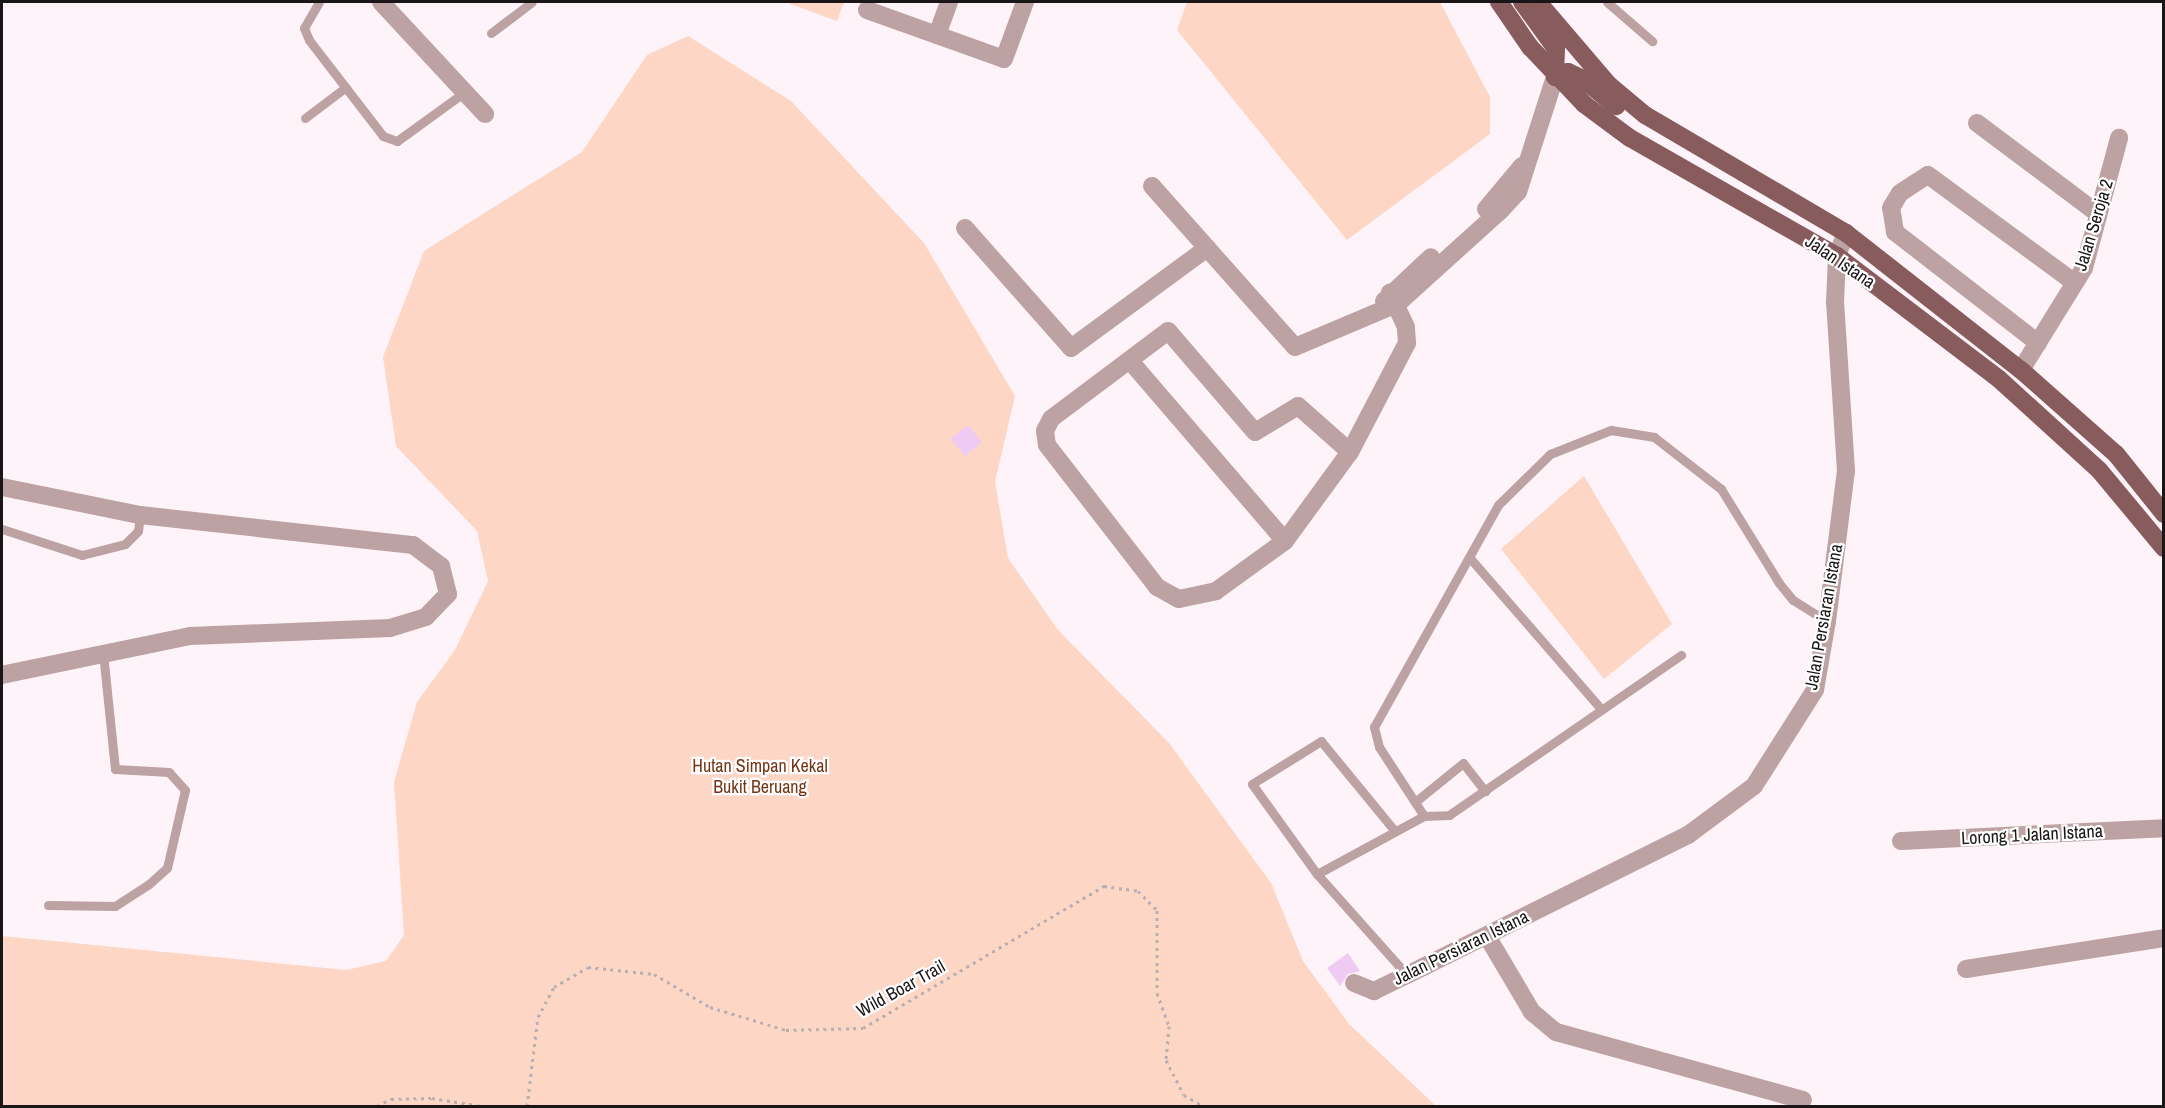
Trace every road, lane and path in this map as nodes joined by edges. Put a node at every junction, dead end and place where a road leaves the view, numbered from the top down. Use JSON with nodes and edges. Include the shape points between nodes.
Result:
{"nodes":[{"id":1,"x":319,"y":2,"type":"edge"},
{"id":2,"x":381,"y":2,"type":"edge"},
{"id":3,"x":531,"y":2,"type":"edge"},
{"id":4,"x":949,"y":2,"type":"edge"},
{"id":5,"x":1025,"y":2,"type":"edge"},
{"id":6,"x":1499,"y":2,"type":"edge"},
{"id":7,"x":1522,"y":2,"type":"edge"},
{"id":8,"x":1538,"y":2,"type":"edge"},
{"id":9,"x":1607,"y":2,"type":"edge"},
{"id":10,"x":867,"y":10,"type":"dead end"},
{"id":11,"x":491,"y":33,"type":"dead end"},
{"id":12,"x":937,"y":35,"type":"junction"},
{"id":13,"x":1652,"y":41,"type":"dead end"},
{"id":14,"x":1555,"y":76,"type":"junction"},
{"id":15,"x":346,"y":87,"type":"junction"},
{"id":16,"x":466,"y":91,"type":"junction"},
{"id":17,"x":485,"y":114,"type":"dead end"},
{"id":18,"x":305,"y":118,"type":"dead end"},
{"id":19,"x":1977,"y":123,"type":"dead end"},
{"id":20,"x":1682,"y":137,"type":"junction"},
{"id":21,"x":2119,"y":138,"type":"dead end"},
{"id":22,"x":1152,"y":186,"type":"dead end"},
{"id":23,"x":2098,"y":214,"type":"junction"},
{"id":24,"x":965,"y":228,"type":"dead end"},
{"id":25,"x":1846,"y":233,"type":"junction"},
{"id":26,"x":1207,"y":248,"type":"junction"},
{"id":27,"x":1837,"y":256,"type":"junction"},
{"id":28,"x":2075,"y":283,"type":"junction"},
{"id":29,"x":1393,"y":299,"type":"junction"},
{"id":30,"x":2038,"y":343,"type":"junction"},
{"id":31,"x":1131,"y":362,"type":"junction"},
{"id":32,"x":2021,"y":370,"type":"junction"},
{"id":33,"x":1350,"y":452,"type":"junction"},
{"id":34,"x":2,"y":487,"type":"edge"},
{"id":35,"x":2163,"y":514,"type":"edge"},
{"id":36,"x":140,"y":515,"type":"junction"},
{"id":37,"x":2,"y":529,"type":"edge"},
{"id":38,"x":1285,"y":542,"type":"junction"},
{"id":39,"x":2163,"y":548,"type":"edge"},
{"id":40,"x":1469,"y":557,"type":"junction"},
{"id":41,"x":1827,"y":621,"type":"junction"},
{"id":42,"x":103,"y":653,"type":"junction"},
{"id":43,"x":1681,"y":655,"type":"dead end"},
{"id":44,"x":2,"y":675,"type":"edge"},
{"id":45,"x":1601,"y":709,"type":"junction"},
{"id":46,"x":1485,"y":791,"type":"junction"},
{"id":47,"x":1415,"y":802,"type":"junction"},
{"id":48,"x":1424,"y":816,"type":"junction"},
{"id":49,"x":2163,"y":828,"type":"edge"},
{"id":50,"x":1394,"y":830,"type":"junction"},
{"id":51,"x":1901,"y":842,"type":"dead end"},
{"id":52,"x":1317,"y":874,"type":"junction"},
{"id":53,"x":48,"y":905,"type":"dead end"},
{"id":54,"x":1486,"y":936,"type":"junction"},
{"id":55,"x":2163,"y":938,"type":"edge"},
{"id":56,"x":1966,"y":969,"type":"dead end"},
{"id":57,"x":1407,"y":975,"type":"junction"},
{"id":58,"x":1354,"y":983,"type":"dead end"},
{"id":59,"x":1803,"y":1100,"type":"dead end"},
{"id":60,"x":377,"y":1107,"type":"edge"},
{"id":61,"x":481,"y":1107,"type":"edge"},
{"id":62,"x":527,"y":1107,"type":"edge"},
{"id":63,"x":1203,"y":1107,"type":"edge"}],
"edges":[{"from":1,"to":15,"type":"lane","via":[[304,27]]},
{"from":2,"to":16,"type":"street"},
{"from":3,"to":11,"type":"lane"},
{"from":4,"to":12,"type":"street"},
{"from":5,"to":12,"type":"street","via":[[1004,59]]},
{"from":6,"to":14,"type":"main road","name":"Jalan Istana"},
{"from":7,"to":14,"type":"main road","via":[[1556,50]]},
{"from":8,"to":20,"type":"main road","name":"Jalan Istana","via":[[1609,85]]},
{"from":9,"to":13,"type":"lane"},
{"from":10,"to":12,"type":"street"},
{"from":14,"to":20,"type":"main road","via":[[1568,72],[1583,79],[1640,121]]},
{"from":14,"to":27,"type":"main road","name":"Jalan Istana","via":[[1630,138]]},
{"from":14,"to":29,"type":"street","via":[[1522,166],[1492,204]]},
{"from":15,"to":16,"type":"lane","via":[[383,136],[397,141]]},
{"from":15,"to":18,"type":"lane"},
{"from":16,"to":17,"type":"street"},
{"from":19,"to":23,"type":"street"},
{"from":20,"to":25,"type":"main road","name":"Jalan Istana"},
{"from":21,"to":23,"type":"street","name":"Jalan Seroja 2"},
{"from":22,"to":26,"type":"street"},
{"from":23,"to":28,"type":"street","name":"Jalan Seroja 2"},
{"from":24,"to":26,"type":"street","via":[[1071,348]]},
{"from":25,"to":27,"type":"street","name":"Jalan Persiaran Istana"},
{"from":25,"to":32,"type":"main road","name":"Jalan Istana"},
{"from":26,"to":29,"type":"street","via":[[1295,347]]},
{"from":27,"to":39,"type":"main road","name":"Jalan Istana","via":[[2065,436]]},
{"from":27,"to":41,"type":"street","name":"Jalan Persiaran Istana","via":[[1845,471]]},
{"from":28,"to":30,"type":"street","name":"Jalan Seroja 2"},
{"from":28,"to":30,"type":"street","via":[[1929,175],[1900,193],[1891,208],[1895,232]]},
{"from":29,"to":33,"type":"street","via":[[1407,343]]},
{"from":30,"to":32,"type":"street","name":"Jalan Seroja 2"},
{"from":31,"to":33,"type":"street","via":[[1168,331],[1255,432],[1298,406]]},
{"from":31,"to":38,"type":"street"},
{"from":31,"to":38,"type":"street","via":[[1051,419],[1045,431],[1047,446],[1157,588],[1179,599],[1216,591]]},
{"from":32,"to":35,"type":"main road","name":"Jalan Istana","via":[[2116,454]]},
{"from":33,"to":38,"type":"street"},
{"from":34,"to":36,"type":"street"},
{"from":36,"to":37,"type":"lane","via":[[138,531],[125,544],[82,555]]},
{"from":36,"to":42,"type":"street","via":[[413,545],[441,566],[448,594],[426,617],[390,628],[221,633]]},
{"from":40,"to":41,"type":"lane","via":[[1498,505],[1531,469],[1592,436],[1632,430],[1673,449],[1721,489],[1779,583],[1793,600]]},
{"from":40,"to":45,"type":"lane"},
{"from":40,"to":47,"type":"lane","via":[[1374,727],[1379,747]]},
{"from":41,"to":54,"type":"street","name":"Jalan Persiaran Istana","via":[[1815,690],[1754,786],[1688,835]]},
{"from":42,"to":44,"type":"street"},
{"from":42,"to":53,"type":"lane","via":[[115,769],[168,772],[185,790],[167,868],[149,884],[115,906]]},
{"from":43,"to":45,"type":"lane"},
{"from":45,"to":46,"type":"lane"},
{"from":46,"to":47,"type":"lane","via":[[1463,763]]},
{"from":46,"to":48,"type":"lane","via":[[1449,815]]},
{"from":47,"to":48,"type":"lane"},
{"from":48,"to":50,"type":"lane"},
{"from":49,"to":51,"type":"street","name":"Lorong 1 Jalan Istana"},
{"from":50,"to":52,"type":"lane"},
{"from":50,"to":52,"type":"lane","via":[[1321,741],[1252,784]]},
{"from":52,"to":57,"type":"lane"},
{"from":54,"to":57,"type":"street","name":"Jalan Persiaran Istana"},
{"from":54,"to":59,"type":"street","via":[[1532,1012],[1556,1032]]},
{"from":55,"to":56,"type":"street"},
{"from":57,"to":58,"type":"street","name":"Jalan Persiaran Istana","via":[[1374,991]]},
{"from":60,"to":61,"type":"path","via":[[391,1099],[432,1098]]},
{"from":62,"to":63,"type":"path","name":"Wild Boar Trail","via":[[538,1017],[554,987],[588,967],[654,974],[710,1007],[786,1030],[863,1028],[1104,886],[1138,891],[1157,910],[1157,993],[1169,1026],[1166,1060],[1184,1095]]}]}
